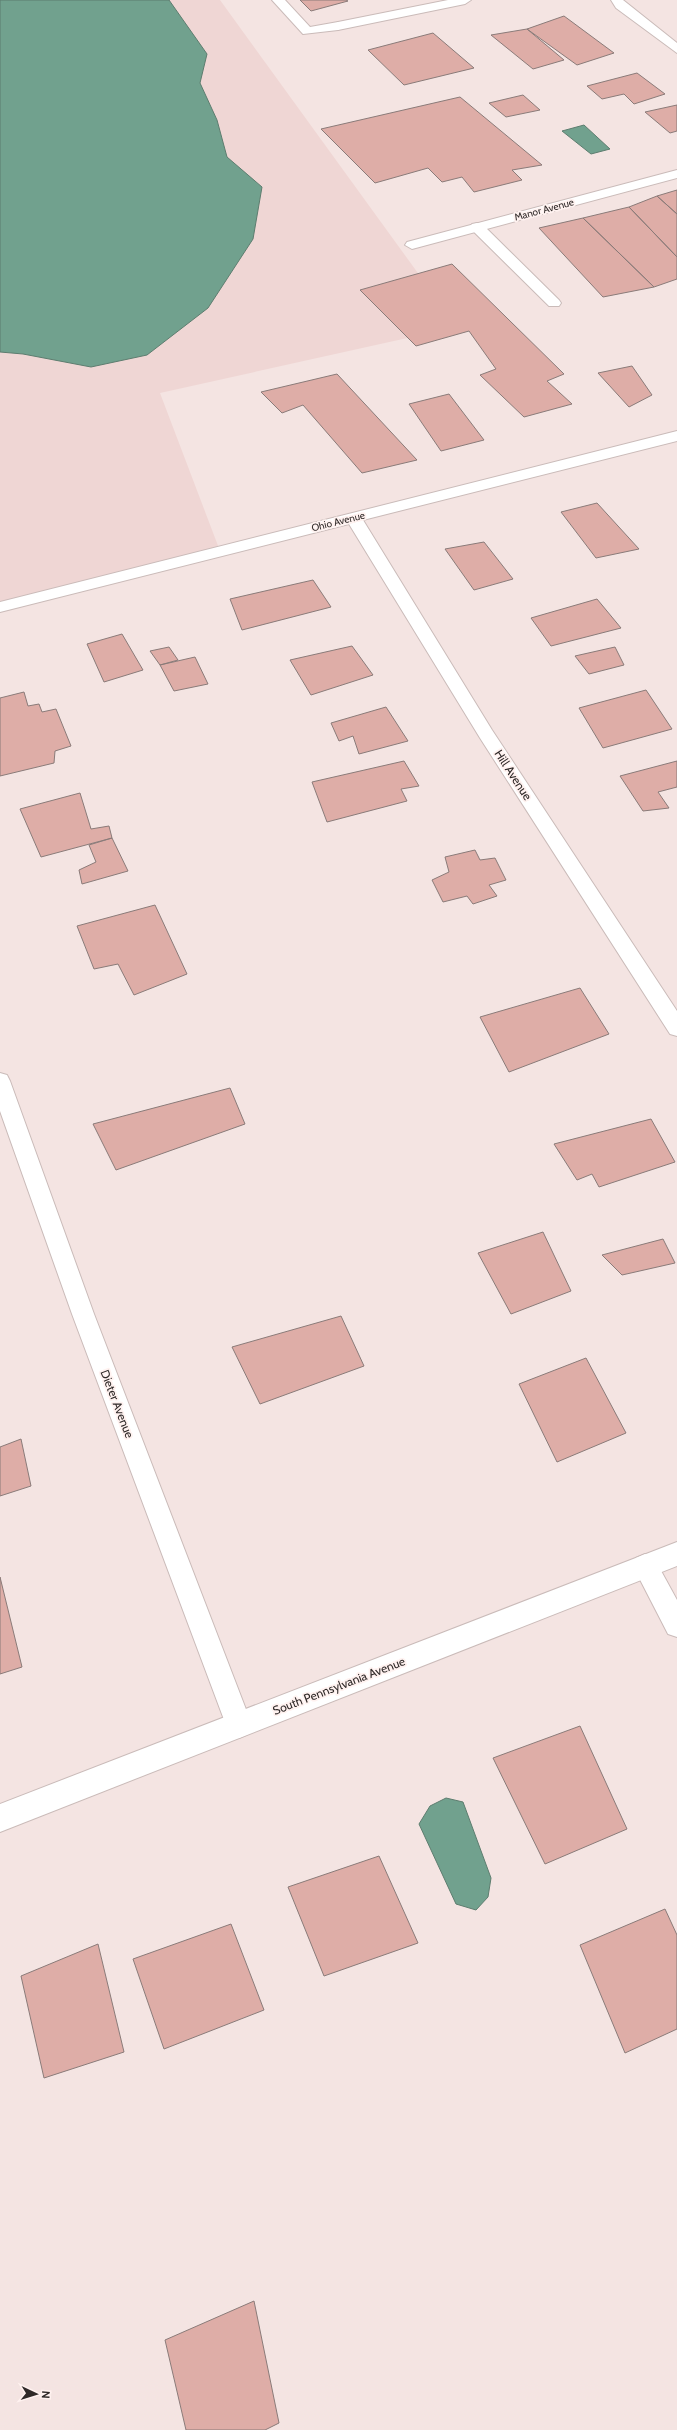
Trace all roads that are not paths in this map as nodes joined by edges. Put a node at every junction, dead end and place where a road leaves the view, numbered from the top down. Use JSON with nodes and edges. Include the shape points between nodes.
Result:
{"nodes":[{"id":1,"x":278,"y":0,"type":"edge"},
{"id":2,"x":465,"y":0,"type":"edge"},
{"id":3,"x":617,"y":0,"type":"edge"},
{"id":4,"x":677,"y":48,"type":"edge"},
{"id":5,"x":677,"y":174,"type":"edge"},
{"id":6,"x":476,"y":227,"type":"junction"},
{"id":7,"x":412,"y":245,"type":"dead end"},
{"id":8,"x":554,"y":303,"type":"dead end"},
{"id":9,"x":677,"y":436,"type":"edge"},
{"id":10,"x":353,"y":518,"type":"junction"},
{"id":11,"x":0,"y":607,"type":"edge"},
{"id":12,"x":677,"y":1028,"type":"edge"},
{"id":13,"x":0,"y":1081,"type":"edge"},
{"id":14,"x":677,"y":1554,"type":"edge"},
{"id":15,"x":645,"y":1566,"type":"junction"},
{"id":16,"x":677,"y":1625,"type":"edge"},
{"id":17,"x":238,"y":1725,"type":"junction"},
{"id":18,"x":0,"y":1818,"type":"edge"}],
"edges":[{"from":1,"to":2,"type":"street","via":[[307,31]]},
{"from":3,"to":4,"type":"street","via":[[620,5]]},
{"from":5,"to":6,"type":"street","name":"Manor Avenue"},
{"from":6,"to":7,"type":"street","name":"Manor Avenue"},
{"from":6,"to":8,"type":"street"},
{"from":9,"to":10,"type":"street","name":"Ohio Avenue"},
{"from":10,"to":11,"type":"street","name":"Ohio Avenue"},
{"from":10,"to":12,"type":"street","name":"Hill Avenue","via":[[486,734]]},
{"from":13,"to":17,"type":"street","name":"Dieter Avenue","via":[[83,1314]]},
{"from":14,"to":15,"type":"street","name":"South Pennsylvania Avenue"},
{"from":15,"to":16,"type":"street"},
{"from":15,"to":17,"type":"street","name":"South Pennsylvania Avenue"},
{"from":17,"to":18,"type":"street","name":"South Pennsylvania Avenue"}]}
